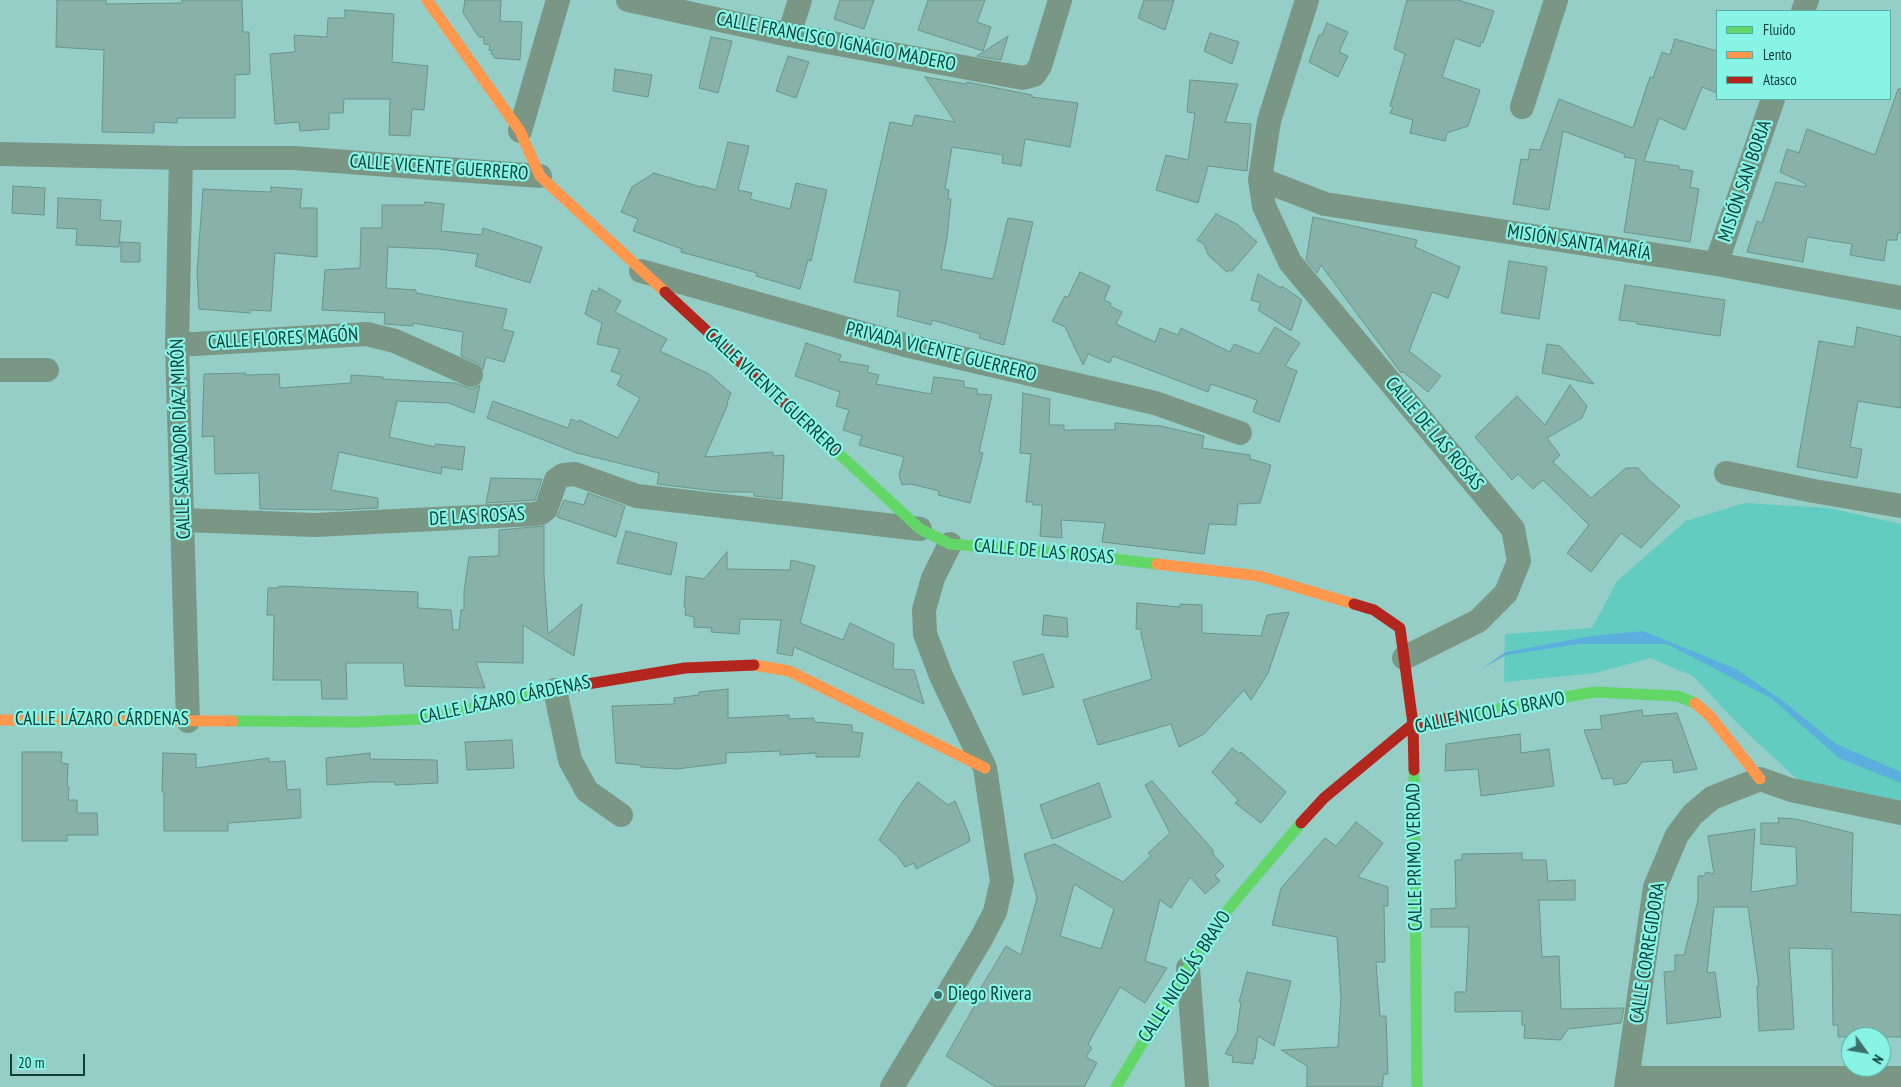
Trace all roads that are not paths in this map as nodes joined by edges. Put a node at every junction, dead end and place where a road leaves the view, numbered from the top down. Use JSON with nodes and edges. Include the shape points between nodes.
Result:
{"nodes":[{"id":1,"x":427,"y":0,"type":"edge"},
{"id":2,"x":558,"y":0,"type":"edge"},
{"id":3,"x":628,"y":0,"type":"edge"},
{"id":4,"x":800,"y":0,"type":"edge"},
{"id":5,"x":1060,"y":0,"type":"edge"},
{"id":6,"x":1307,"y":0,"type":"edge"},
{"id":7,"x":1556,"y":0,"type":"edge"},
{"id":8,"x":789,"y":35,"type":"junction"},
{"id":9,"x":1773,"y":100,"type":"edge"},
{"id":10,"x":1522,"y":107,"type":"dead end"},
{"id":11,"x":520,"y":131,"type":"junction"},
{"id":12,"x":0,"y":154,"type":"edge"},
{"id":13,"x":181,"y":158,"type":"junction"},
{"id":14,"x":540,"y":176,"type":"junction"},
{"id":15,"x":1260,"y":180,"type":"junction"},
{"id":16,"x":1716,"y":264,"type":"junction"},
{"id":17,"x":641,"y":271,"type":"junction"},
{"id":18,"x":1901,"y":298,"type":"edge"},
{"id":19,"x":178,"y":345,"type":"junction"},
{"id":20,"x":0,"y":370,"type":"edge"},
{"id":21,"x":47,"y":370,"type":"dead end"},
{"id":22,"x":471,"y":375,"type":"dead end"},
{"id":23,"x":1240,"y":433,"type":"dead end"},
{"id":24,"x":1726,"y":472,"type":"dead end"},
{"id":25,"x":1901,"y":506,"type":"edge"},
{"id":26,"x":183,"y":520,"type":"junction"},
{"id":27,"x":920,"y":529,"type":"junction"},
{"id":28,"x":950,"y":544,"type":"junction"},
{"id":29,"x":1400,"y":628,"type":"joint"},
{"id":30,"x":1404,"y":658,"type":"junction"},
{"id":31,"x":555,"y":690,"type":"junction"},
{"id":32,"x":0,"y":720,"type":"edge"},
{"id":33,"x":188,"y":721,"type":"junction"},
{"id":34,"x":1413,"y":724,"type":"junction"},
{"id":35,"x":985,"y":768,"type":"junction"},
{"id":36,"x":1760,"y":779,"type":"junction"},
{"id":37,"x":1901,"y":813,"type":"edge"},
{"id":38,"x":621,"y":815,"type":"dead end"},
{"id":39,"x":1188,"y":968,"type":"junction"},
{"id":40,"x":1901,"y":1078,"type":"edge"},
{"id":41,"x":1628,"y":1082,"type":"edge"},
{"id":42,"x":892,"y":1087,"type":"edge"},
{"id":43,"x":1116,"y":1087,"type":"edge"},
{"id":44,"x":1197,"y":1087,"type":"edge"},
{"id":45,"x":1417,"y":1087,"type":"edge"}],
"edges":[{"from":1,"to":11,"type":"street"},
{"from":2,"to":11,"type":"street"},
{"from":3,"to":8,"type":"street","name":"CALLE FRANCISCO IGNACIO MADERO"},
{"from":4,"to":8,"type":"street"},
{"from":5,"to":8,"type":"street","name":"CALLE FRANCISCO IGNACIO MADERO","via":[[1040,66],[1034,75],[1023,78]]},
{"from":6,"to":15,"type":"street","name":"CALLE DE LAS ROSAS","via":[[1269,121]]},
{"from":7,"to":10,"type":"street"},
{"from":9,"to":16,"type":"street","name":"MISIÓN SAN BORJA"},
{"from":11,"to":14,"type":"street"},
{"from":12,"to":13,"type":"street","name":"CALLE VICENTE GUERRERO"},
{"from":13,"to":14,"type":"street","name":"CALLE VICENTE GUERRERO","via":[[294,158]]},
{"from":13,"to":19,"type":"street","name":"CALLE SALVADOR DÍAZ MIRÓN"},
{"from":14,"to":17,"type":"street","name":"CALLE VICENTE GUERRERO"},
{"from":15,"to":16,"type":"street","name":"MISIÓN SANTA MARÍA","via":[[1325,204]]},
{"from":15,"to":30,"type":"street","name":"CALLE DE LAS ROSAS","via":[[1264,206],[1290,262],[1513,529],[1519,561],[1506,593],[1478,622]]},
{"from":16,"to":18,"type":"street","name":"MISIÓN SANTA MARÍA"},
{"from":17,"to":23,"type":"street","name":"PRIVADA VICENTE GUERRERO","via":[[905,345],[1155,403]]},
{"from":17,"to":27,"type":"street","name":"CALLE VICENTE GUERRERO"},
{"from":19,"to":22,"type":"street","name":"CALLE FLORES MAGÓN","via":[[368,334],[395,341]]},
{"from":19,"to":26,"type":"street","name":"CALLE SALVADOR DÍAZ MIRÓN"},
{"from":20,"to":21,"type":"street"},
{"from":24,"to":25,"type":"street"},
{"from":26,"to":27,"type":"street","name":"DE LAS ROSAS","via":[[315,525],[534,514],[546,509],[556,480],[563,475],[575,474],[637,496]]},
{"from":26,"to":33,"type":"street","name":"CALLE SALVADOR DÍAZ MIRÓN"},
{"from":27,"to":28,"type":"street","name":"CALLE DE LAS ROSAS"},
{"from":28,"to":29,"type":"street","name":"CALLE DE LAS ROSAS","via":[[1072,554],[1259,576],[1374,610]]},
{"from":28,"to":35,"type":"street","via":[[933,578],[924,610],[925,634],[940,676]]},
{"from":29,"to":30,"type":"street","name":"CALLE PRIMO VERDAD"},
{"from":30,"to":34,"type":"street","name":"CALLE PRIMO VERDAD"},
{"from":31,"to":33,"type":"street","name":"CALLE LÁZARO CÁRDENAS","via":[[424,719]]},
{"from":31,"to":35,"type":"street","name":"CALLE LÁZARO CÁRDENAS","via":[[685,668],[751,665],[789,671]]},
{"from":31,"to":38,"type":"street","via":[[570,760],[587,791]]},
{"from":32,"to":33,"type":"street","name":"CALLE LÁZARO CÁRDENAS"},
{"from":34,"to":36,"type":"street","name":"CALLE NICOLÁS BRAVO","via":[[1594,692],[1677,696],[1696,703],[1710,716]]},
{"from":34,"to":39,"type":"street","name":"CALLE NICOLÁS BRAVO","via":[[1318,805],[1281,845],[1230,906]]},
{"from":34,"to":45,"type":"street","name":"CALLE PRIMO VERDAD"},
{"from":35,"to":42,"type":"street","via":[[1002,880],[995,912]]},
{"from":36,"to":37,"type":"street","via":[[1792,790]]},
{"from":36,"to":41,"type":"street","name":"CALLE CORREGIDORA","via":[[1712,798],[1693,814],[1677,836],[1655,887]]},
{"from":39,"to":43,"type":"street","name":"CALLE NICOLÁS BRAVO"},
{"from":39,"to":44,"type":"street"},
{"from":40,"to":41,"type":"street"}]}
